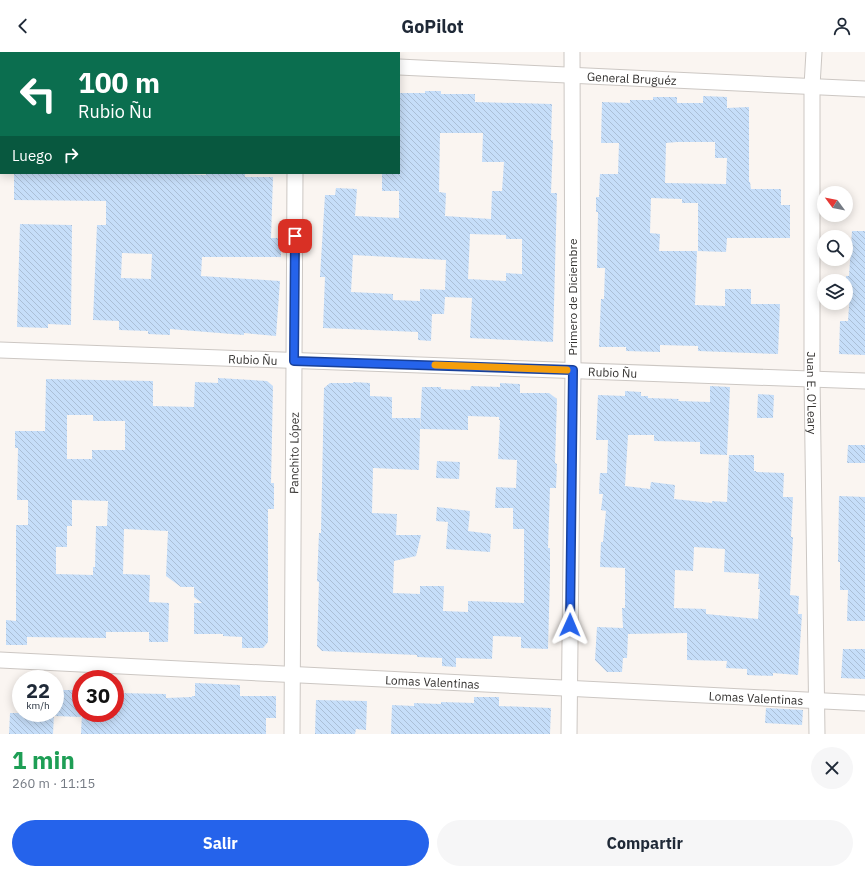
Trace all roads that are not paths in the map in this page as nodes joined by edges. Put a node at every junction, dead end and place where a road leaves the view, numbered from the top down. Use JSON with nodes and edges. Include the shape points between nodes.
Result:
{"nodes":[{"id":1,"x":572,"y":52,"type":"edge"},
{"id":2,"x":814,"y":52,"type":"edge"},
{"id":3,"x":400,"y":67,"type":"edge"},
{"id":4,"x":572,"y":75,"type":"junction"},
{"id":5,"x":812,"y":86,"type":"junction"},
{"id":6,"x":865,"y":89,"type":"edge"},
{"id":7,"x":296,"y":174,"type":"edge"},
{"id":8,"x":0,"y":350,"type":"edge"},
{"id":9,"x":294,"y":361,"type":"junction"},
{"id":10,"x":573,"y":370,"type":"junction"},
{"id":11,"x":812,"y":378,"type":"junction"},
{"id":12,"x":865,"y":381,"type":"edge"},
{"id":13,"x":0,"y":660,"type":"edge"},
{"id":14,"x":293,"y":674,"type":"junction"},
{"id":15,"x":569,"y":689,"type":"junction"},
{"id":16,"x":816,"y":701,"type":"junction"},
{"id":17,"x":865,"y":704,"type":"edge"},
{"id":18,"x":292,"y":734,"type":"edge"},
{"id":19,"x":569,"y":734,"type":"edge"},
{"id":20,"x":817,"y":734,"type":"edge"}],
"edges":[{"from":1,"to":4,"type":"street","name":"Primero de Diciembre"},
{"from":2,"to":5,"type":"street","name":"Juan E. O'Leary"},
{"from":3,"to":4,"type":"street","name":"General Bruguéz"},
{"from":4,"to":5,"type":"street","name":"General Bruguéz"},
{"from":4,"to":10,"type":"street","name":"Primero de Diciembre"},
{"from":5,"to":6,"type":"street","name":"General Bruguéz"},
{"from":5,"to":11,"type":"street","name":"Juan E. O'Leary"},
{"from":7,"to":9,"type":"street","name":"Panchito López"},
{"from":8,"to":9,"type":"street","name":"Rubio Ñu"},
{"from":9,"to":10,"type":"street","name":"Rubio Ñu"},
{"from":9,"to":14,"type":"street","name":"Panchito López"},
{"from":10,"to":11,"type":"street","name":"Rubio Ñu"},
{"from":10,"to":15,"type":"street","name":"Primero de Diciembre"},
{"from":11,"to":12,"type":"street","name":"Rubio Ñu"},
{"from":11,"to":16,"type":"street","name":"Juan E. O'Leary"},
{"from":13,"to":14,"type":"street","name":"Lomas Valentinas"},
{"from":14,"to":15,"type":"street","name":"Lomas Valentinas"},
{"from":14,"to":18,"type":"street","name":"Panchito López"},
{"from":15,"to":16,"type":"street","name":"Lomas Valentinas"},
{"from":15,"to":19,"type":"street","name":"Primero de Diciembre"},
{"from":16,"to":17,"type":"street","name":"Lomas Valentinas"},
{"from":16,"to":20,"type":"street","name":"Juan E. O'Leary"}]}
